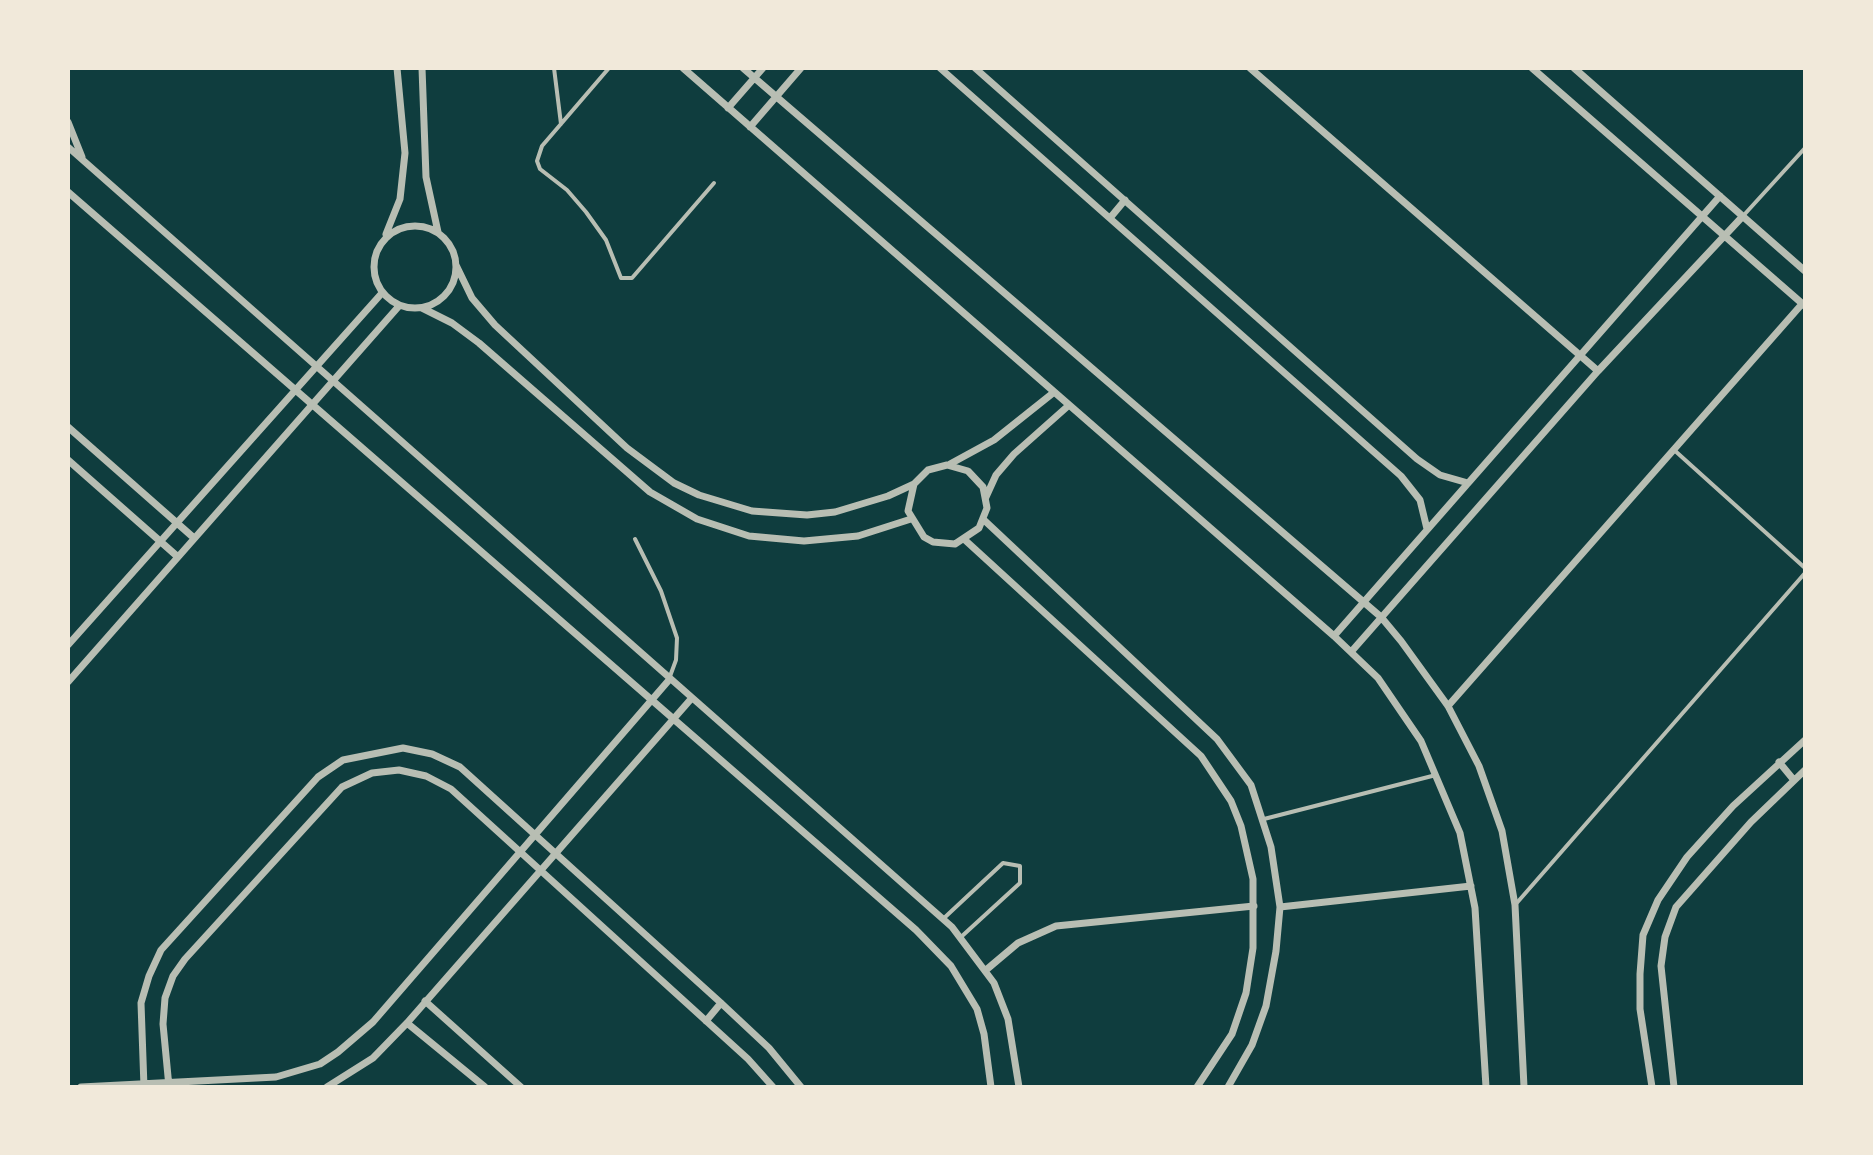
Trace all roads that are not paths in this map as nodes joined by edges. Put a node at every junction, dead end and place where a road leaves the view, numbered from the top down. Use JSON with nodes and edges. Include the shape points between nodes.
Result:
{"nodes":[{"id":1,"x":397,"y":68,"type":"edge"},
{"id":2,"x":422,"y":68,"type":"edge"},
{"id":3,"x":554,"y":68,"type":"edge"},
{"id":4,"x":609,"y":68,"type":"edge"},
{"id":5,"x":683,"y":68,"type":"edge"},
{"id":6,"x":743,"y":68,"type":"edge"},
{"id":7,"x":763,"y":68,"type":"edge"},
{"id":8,"x":801,"y":68,"type":"edge"},
{"id":9,"x":940,"y":68,"type":"edge"},
{"id":10,"x":975,"y":68,"type":"edge"},
{"id":11,"x":1250,"y":68,"type":"edge"},
{"id":12,"x":1532,"y":68,"type":"edge"},
{"id":13,"x":1574,"y":68,"type":"edge"},
{"id":14,"x":754,"y":78,"type":"junction"},
{"id":15,"x":776,"y":97,"type":"junction"},
{"id":16,"x":728,"y":108,"type":"junction"},
{"id":17,"x":68,"y":122,"type":"edge"},
{"id":18,"x":561,"y":124,"type":"junction"},
{"id":19,"x":750,"y":127,"type":"junction"},
{"id":20,"x":68,"y":147,"type":"edge"},
{"id":21,"x":1805,"y":148,"type":"edge"},
{"id":22,"x":83,"y":161,"type":"junction"},
{"id":23,"x":714,"y":183,"type":"dead end"},
{"id":24,"x":68,"y":192,"type":"edge"},
{"id":25,"x":1720,"y":196,"type":"junction"},
{"id":26,"x":1125,"y":200,"type":"junction"},
{"id":27,"x":1702,"y":216,"type":"junction"},
{"id":28,"x":1743,"y":216,"type":"junction"},
{"id":29,"x":1110,"y":218,"type":"junction"},
{"id":30,"x":438,"y":232,"type":"junction"},
{"id":31,"x":1724,"y":236,"type":"junction"},
{"id":32,"x":382,"y":242,"type":"junction"},
{"id":33,"x":456,"y":265,"type":"junction"},
{"id":34,"x":1805,"y":271,"type":"edge"},
{"id":35,"x":382,"y":293,"type":"junction"},
{"id":36,"x":1803,"y":305,"type":"edge"},
{"id":37,"x":399,"y":306,"type":"junction"},
{"id":38,"x":422,"y":308,"type":"junction"},
{"id":39,"x":1580,"y":355,"type":"junction"},
{"id":40,"x":316,"y":367,"type":"junction"},
{"id":41,"x":1598,"y":371,"type":"junction"},
{"id":42,"x":332,"y":381,"type":"junction"},
{"id":43,"x":296,"y":390,"type":"junction"},
{"id":44,"x":1053,"y":393,"type":"junction"},
{"id":45,"x":312,"y":405,"type":"junction"},
{"id":46,"x":1068,"y":406,"type":"junction"},
{"id":47,"x":68,"y":427,"type":"edge"},
{"id":48,"x":1673,"y":449,"type":"junction"},
{"id":49,"x":68,"y":460,"type":"edge"},
{"id":50,"x":947,"y":465,"type":"junction"},
{"id":51,"x":1468,"y":483,"type":"junction"},
{"id":52,"x":914,"y":484,"type":"junction"},
{"id":53,"x":986,"y":497,"type":"junction"},
{"id":54,"x":911,"y":519,"type":"junction"},
{"id":55,"x":984,"y":520,"type":"junction"},
{"id":56,"x":177,"y":523,"type":"junction"},
{"id":57,"x":1427,"y":529,"type":"junction"},
{"id":58,"x":194,"y":538,"type":"junction"},
{"id":59,"x":635,"y":539,"type":"dead end"},
{"id":60,"x":965,"y":540,"type":"junction"},
{"id":61,"x":161,"y":542,"type":"junction"},
{"id":62,"x":178,"y":557,"type":"junction"},
{"id":63,"x":1805,"y":570,"type":"edge"},
{"id":64,"x":1363,"y":603,"type":"junction"},
{"id":65,"x":1381,"y":617,"type":"junction"},
{"id":66,"x":1334,"y":636,"type":"junction"},
{"id":67,"x":68,"y":645,"type":"edge"},
{"id":68,"x":1351,"y":652,"type":"junction"},
{"id":69,"x":669,"y":680,"type":"junction"},
{"id":70,"x":68,"y":682,"type":"edge"},
{"id":71,"x":691,"y":699,"type":"junction"},
{"id":72,"x":651,"y":701,"type":"junction"},
{"id":73,"x":1448,"y":706,"type":"junction"},
{"id":74,"x":673,"y":720,"type":"junction"},
{"id":75,"x":1805,"y":740,"type":"edge"},
{"id":76,"x":1779,"y":762,"type":"junction"},
{"id":77,"x":1805,"y":770,"type":"edge"},
{"id":78,"x":1438,"y":775,"type":"junction"},
{"id":79,"x":1793,"y":779,"type":"junction"},
{"id":80,"x":1264,"y":819,"type":"junction"},
{"id":81,"x":535,"y":833,"type":"junction"},
{"id":82,"x":555,"y":851,"type":"junction"},
{"id":83,"x":519,"y":852,"type":"junction"},
{"id":84,"x":538,"y":870,"type":"junction"},
{"id":85,"x":1471,"y":886,"type":"junction"},
{"id":86,"x":1515,"y":905,"type":"junction"},
{"id":87,"x":1254,"y":906,"type":"junction"},
{"id":88,"x":1280,"y":907,"type":"junction"},
{"id":89,"x":943,"y":919,"type":"junction"},
{"id":90,"x":961,"y":937,"type":"junction"},
{"id":91,"x":986,"y":970,"type":"junction"},
{"id":92,"x":425,"y":1001,"type":"junction"},
{"id":93,"x":721,"y":1003,"type":"junction"},
{"id":94,"x":706,"y":1021,"type":"junction"},
{"id":95,"x":407,"y":1023,"type":"junction"},
{"id":96,"x":169,"y":1084,"type":"edge"},
{"id":97,"x":144,"y":1085,"type":"edge"},
{"id":98,"x":81,"y":1087,"type":"edge"},
{"id":99,"x":327,"y":1087,"type":"edge"},
{"id":100,"x":485,"y":1087,"type":"edge"},
{"id":101,"x":521,"y":1087,"type":"edge"},
{"id":102,"x":773,"y":1087,"type":"edge"},
{"id":103,"x":801,"y":1087,"type":"edge"},
{"id":104,"x":991,"y":1087,"type":"edge"},
{"id":105,"x":1019,"y":1087,"type":"edge"},
{"id":106,"x":1197,"y":1087,"type":"edge"},
{"id":107,"x":1228,"y":1087,"type":"edge"},
{"id":108,"x":1486,"y":1087,"type":"edge"},
{"id":109,"x":1524,"y":1087,"type":"edge"},
{"id":110,"x":1652,"y":1087,"type":"edge"},
{"id":111,"x":1674,"y":1087,"type":"edge"}],
"edges":[{"from":1,"to":32,"type":"street","via":[[405,129],[403,178]]},
{"from":2,"to":30,"type":"street","via":[[426,177]]},
{"from":3,"to":18,"type":"lane"},
{"from":4,"to":18,"type":"lane"},
{"from":5,"to":16,"type":"street"},
{"from":6,"to":14,"type":"street"},
{"from":7,"to":14,"type":"street"},
{"from":8,"to":15,"type":"street"},
{"from":9,"to":29,"type":"street"},
{"from":10,"to":26,"type":"street"},
{"from":11,"to":39,"type":"street"},
{"from":12,"to":27,"type":"street"},
{"from":13,"to":25,"type":"street"},
{"from":14,"to":15,"type":"street"},
{"from":14,"to":16,"type":"street"},
{"from":15,"to":19,"type":"street"},
{"from":15,"to":64,"type":"street"},
{"from":16,"to":19,"type":"street"},
{"from":17,"to":22,"type":"street"},
{"from":18,"to":23,"type":"lane","via":[[542,146],[538,165],[586,212],[625,280]]},
{"from":19,"to":44,"type":"street"},
{"from":20,"to":22,"type":"street"},
{"from":21,"to":28,"type":"lane"},
{"from":22,"to":40,"type":"street"},
{"from":24,"to":43,"type":"street"},
{"from":25,"to":27,"type":"street"},
{"from":25,"to":28,"type":"street"},
{"from":26,"to":29,"type":"street"},
{"from":26,"to":51,"type":"street","via":[[1417,459],[1440,475]]},
{"from":27,"to":31,"type":"street"},
{"from":27,"to":39,"type":"street"},
{"from":28,"to":31,"type":"street"},
{"from":28,"to":34,"type":"street"},
{"from":29,"to":57,"type":"street","via":[[1401,476],[1420,500]]},
{"from":30,"to":32,"type":"street","via":[[408,226]]},
{"from":30,"to":33,"type":"street","via":[[451,246]]},
{"from":31,"to":36,"type":"street"},
{"from":31,"to":41,"type":"street"},
{"from":32,"to":35,"type":"street","via":[[374,273]]},
{"from":33,"to":38,"type":"street","via":[[447,293]]},
{"from":33,"to":52,"type":"street","via":[[472,298],[495,325],[627,448],[699,495],[752,511],[807,515],[862,506]]},
{"from":35,"to":37,"type":"street"},
{"from":35,"to":40,"type":"street"},
{"from":36,"to":48,"type":"street"},
{"from":37,"to":38,"type":"street"},
{"from":37,"to":42,"type":"street"},
{"from":38,"to":54,"type":"street","via":[[479,343],[650,492],[697,519],[749,536],[804,541],[858,536]]},
{"from":39,"to":41,"type":"street"},
{"from":39,"to":51,"type":"street"},
{"from":40,"to":42,"type":"street"},
{"from":40,"to":43,"type":"street"},
{"from":41,"to":65,"type":"street"},
{"from":42,"to":45,"type":"street"},
{"from":42,"to":69,"type":"street"},
{"from":43,"to":45,"type":"street"},
{"from":43,"to":56,"type":"street"},
{"from":44,"to":46,"type":"street"},
{"from":44,"to":50,"type":"street","via":[[994,440]]},
{"from":45,"to":58,"type":"street"},
{"from":45,"to":72,"type":"street"},
{"from":46,"to":53,"type":"street","via":[[1014,454]]},
{"from":46,"to":66,"type":"street"},
{"from":47,"to":56,"type":"street"},
{"from":48,"to":63,"type":"lane"},
{"from":48,"to":73,"type":"street"},
{"from":49,"to":61,"type":"street"},
{"from":50,"to":52,"type":"street","via":[[928,470]]},
{"from":50,"to":53,"type":"street","via":[[977,478]]},
{"from":51,"to":57,"type":"street"},
{"from":52,"to":54,"type":"street","via":[[908,502]]},
{"from":53,"to":55,"type":"street"},
{"from":54,"to":60,"type":"street","via":[[933,542]]},
{"from":55,"to":60,"type":"street"},
{"from":55,"to":80,"type":"street","via":[[1217,739],[1251,785]]},
{"from":56,"to":58,"type":"street"},
{"from":56,"to":61,"type":"street"},
{"from":57,"to":64,"type":"street"},
{"from":58,"to":62,"type":"street"},
{"from":59,"to":69,"type":"lane","via":[[677,638]]},
{"from":60,"to":87,"type":"street","via":[[1201,756],[1241,826]]},
{"from":61,"to":62,"type":"street"},
{"from":61,"to":67,"type":"street"},
{"from":62,"to":70,"type":"street"},
{"from":63,"to":86,"type":"lane"},
{"from":64,"to":65,"type":"street"},
{"from":64,"to":66,"type":"street"},
{"from":65,"to":68,"type":"street"},
{"from":65,"to":73,"type":"street"},
{"from":66,"to":68,"type":"street"},
{"from":68,"to":78,"type":"street","via":[[1401,709]]},
{"from":69,"to":71,"type":"street"},
{"from":69,"to":72,"type":"street"},
{"from":71,"to":74,"type":"street"},
{"from":71,"to":89,"type":"street"},
{"from":72,"to":74,"type":"street"},
{"from":72,"to":81,"type":"street"},
{"from":73,"to":86,"type":"street","via":[[1479,766],[1502,831]]},
{"from":74,"to":82,"type":"street"},
{"from":74,"to":104,"type":"street","via":[[951,966],[977,1009]]},
{"from":75,"to":76,"type":"street"},
{"from":76,"to":79,"type":"street"},
{"from":76,"to":110,"type":"street","via":[[1687,857],[1658,900],[1643,935],[1640,1009]]},
{"from":77,"to":79,"type":"street"},
{"from":78,"to":80,"type":"lane"},
{"from":78,"to":85,"type":"street","via":[[1460,833]]},
{"from":79,"to":111,"type":"street","via":[[1676,907],[1665,937],[1662,995]]},
{"from":80,"to":88,"type":"street"},
{"from":81,"to":82,"type":"street"},
{"from":81,"to":83,"type":"street"},
{"from":81,"to":97,"type":"street","via":[[460,767],[432,754],[403,748],[343,760],[318,777],[161,950],[141,1003]]},
{"from":82,"to":84,"type":"street"},
{"from":82,"to":93,"type":"street"},
{"from":83,"to":84,"type":"street"},
{"from":83,"to":96,"type":"street","via":[[373,1022],[320,1064],[276,1077]]},
{"from":83,"to":96,"type":"street","via":[[451,789],[426,776],[399,770],[372,773],[342,787],[173,976],[163,1024]]},
{"from":84,"to":92,"type":"street"},
{"from":84,"to":94,"type":"street"},
{"from":85,"to":88,"type":"street"},
{"from":85,"to":108,"type":"street"},
{"from":86,"to":109,"type":"street"},
{"from":87,"to":91,"type":"street","via":[[1056,926],[1018,943]]},
{"from":87,"to":106,"type":"street","via":[[1246,993],[1232,1034]]},
{"from":88,"to":107,"type":"street","via":[[1266,1006]]},
{"from":89,"to":90,"type":"street"},
{"from":89,"to":90,"type":"lane","via":[[1003,863],[1020,866],[1020,883]]},
{"from":90,"to":91,"type":"street"},
{"from":91,"to":105,"type":"street","via":[[1008,1019]]},
{"from":92,"to":95,"type":"street"},
{"from":92,"to":101,"type":"street"},
{"from":93,"to":94,"type":"street"},
{"from":93,"to":103,"type":"street"},
{"from":94,"to":102,"type":"street"},
{"from":95,"to":99,"type":"street","via":[[373,1058]]},
{"from":95,"to":100,"type":"street"},
{"from":96,"to":97,"type":"street"},
{"from":97,"to":98,"type":"street"}]}
